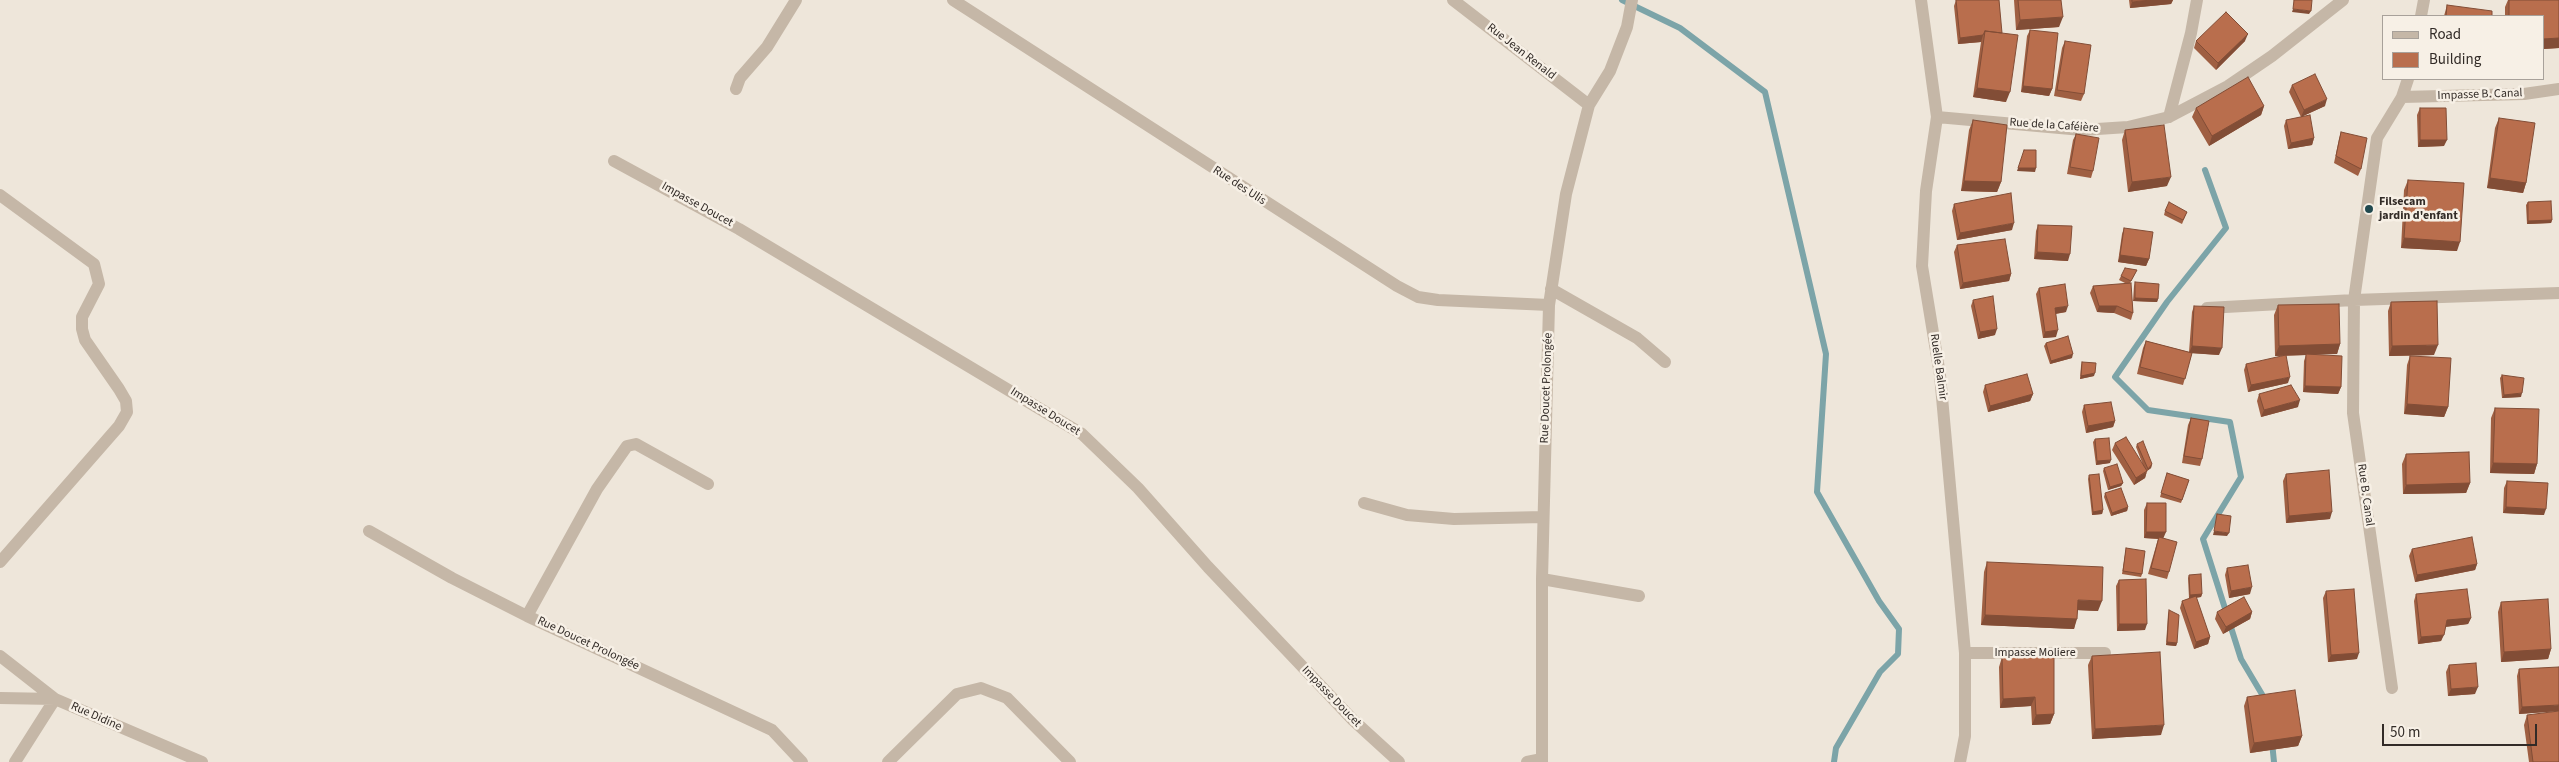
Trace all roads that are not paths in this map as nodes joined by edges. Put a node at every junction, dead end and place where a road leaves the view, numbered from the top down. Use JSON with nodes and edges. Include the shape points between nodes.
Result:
{"nodes":[{"id":1,"x":796,"y":0,"type":"edge"},
{"id":2,"x":952,"y":0,"type":"edge"},
{"id":3,"x":1453,"y":0,"type":"edge"},
{"id":4,"x":1632,"y":0,"type":"edge"},
{"id":5,"x":1921,"y":0,"type":"edge"},
{"id":6,"x":2197,"y":0,"type":"edge"},
{"id":7,"x":2342,"y":0,"type":"edge"},
{"id":8,"x":2424,"y":0,"type":"edge"},
{"id":9,"x":2421,"y":15,"type":"edge"},
{"id":10,"x":2408,"y":80,"type":"edge"},
{"id":11,"x":736,"y":89,"type":"dead end"},
{"id":12,"x":2559,"y":89,"type":"edge"},
{"id":13,"x":2402,"y":97,"type":"junction"},
{"id":14,"x":1589,"y":105,"type":"junction"},
{"id":15,"x":1937,"y":117,"type":"junction"},
{"id":16,"x":2169,"y":117,"type":"junction"},
{"id":17,"x":614,"y":161,"type":"dead end"},
{"id":18,"x":0,"y":195,"type":"edge"},
{"id":19,"x":1552,"y":289,"type":"junction"},
{"id":20,"x":2559,"y":293,"type":"edge"},
{"id":21,"x":2354,"y":300,"type":"junction"},
{"id":22,"x":1549,"y":305,"type":"junction"},
{"id":23,"x":2204,"y":308,"type":"edge"},
{"id":24,"x":1665,"y":362,"type":"dead end"},
{"id":25,"x":708,"y":484,"type":"dead end"},
{"id":26,"x":1364,"y":503,"type":"dead end"},
{"id":27,"x":1543,"y":517,"type":"junction"},
{"id":28,"x":369,"y":531,"type":"dead end"},
{"id":29,"x":0,"y":562,"type":"edge"},
{"id":30,"x":1542,"y":579,"type":"junction"},
{"id":31,"x":1639,"y":596,"type":"dead end"},
{"id":32,"x":527,"y":616,"type":"junction"},
{"id":33,"x":2105,"y":653,"type":"edge"},
{"id":34,"x":1966,"y":654,"type":"junction"},
{"id":35,"x":0,"y":656,"type":"edge"},
{"id":36,"x":2392,"y":688,"type":"dead end"},
{"id":37,"x":0,"y":698,"type":"edge"},
{"id":38,"x":55,"y":699,"type":"junction"},
{"id":39,"x":1542,"y":761,"type":"edge"},
{"id":40,"x":15,"y":762,"type":"edge"},
{"id":41,"x":202,"y":762,"type":"edge"},
{"id":42,"x":802,"y":762,"type":"edge"},
{"id":43,"x":888,"y":762,"type":"edge"},
{"id":44,"x":1070,"y":762,"type":"edge"},
{"id":45,"x":1398,"y":762,"type":"edge"},
{"id":46,"x":1527,"y":762,"type":"edge"},
{"id":47,"x":1960,"y":762,"type":"edge"}],
"edges":[{"from":1,"to":11,"type":"street","via":[[767,47],[740,78]]},
{"from":2,"to":22,"type":"street","name":"Rue des Ulis","via":[[1418,297]]},
{"from":3,"to":14,"type":"street","name":"Rue Jean Renald"},
{"from":4,"to":14,"type":"street","name":"Rue Doucet Prolongée","via":[[1627,27],[1610,72]]},
{"from":5,"to":15,"type":"street","name":"Ruelle Balmir"},
{"from":6,"to":16,"type":"street","via":[[2192,33]]},
{"from":7,"to":16,"type":"street","name":"Rue de la Caféière","via":[[2272,56],[2228,86]]},
{"from":8,"to":9,"type":"street"},
{"from":10,"to":13,"type":"street","name":"Rue B. Canal"},
{"from":12,"to":13,"type":"street","name":"Impasse B. Canal","via":[[2524,94]]},
{"from":13,"to":21,"type":"street","name":"Rue B. Canal","via":[[2377,138]]},
{"from":14,"to":19,"type":"street","name":"Rue Doucet Prolongée","via":[[1566,194]]},
{"from":15,"to":16,"type":"street","name":"Rue de la Caféière","via":[[2082,130],[2128,127]]},
{"from":15,"to":34,"type":"street","name":"Ruelle Balmir","via":[[1926,191],[1922,266],[1940,375]]},
{"from":17,"to":45,"type":"street","name":"Impasse Doucet","via":[[739,229],[1082,434],[1138,488],[1353,720]]},
{"from":18,"to":29,"type":"street","via":[[94,264],[99,284],[82,317],[82,329],[85,340],[126,401],[127,412],[119,426]]},
{"from":19,"to":22,"type":"street","name":"Rue Doucet Prolongée"},
{"from":19,"to":24,"type":"street","via":[[1637,338]]},
{"from":20,"to":21,"type":"street"},
{"from":21,"to":23,"type":"street"},
{"from":21,"to":36,"type":"street","name":"Rue B. Canal","via":[[2353,412]]},
{"from":22,"to":27,"type":"street","name":"Rue Doucet Prolongée"},
{"from":25,"to":32,"type":"street","via":[[636,444],[627,446],[597,489]]},
{"from":26,"to":27,"type":"street","via":[[1407,515],[1454,519]]},
{"from":27,"to":30,"type":"street","name":"Rue Doucet Prolongée"},
{"from":28,"to":32,"type":"street","name":"Rue Doucet Prolongée"},
{"from":30,"to":31,"type":"street"},
{"from":30,"to":39,"type":"street","name":"Rue Doucet Prolongée"},
{"from":32,"to":42,"type":"street","name":"Rue Doucet Prolongée","via":[[772,730]]},
{"from":33,"to":34,"type":"street","name":"Impasse Moliere"},
{"from":34,"to":47,"type":"street","name":"Ruelle Balmir","via":[[1965,736]]},
{"from":35,"to":38,"type":"street","name":"Rue Didine"},
{"from":37,"to":38,"type":"street"},
{"from":38,"to":40,"type":"street"},
{"from":38,"to":41,"type":"street","name":"Rue Didine"},
{"from":39,"to":46,"type":"street"},
{"from":43,"to":44,"type":"street","via":[[957,694],[981,688],[1007,698]]}]}
